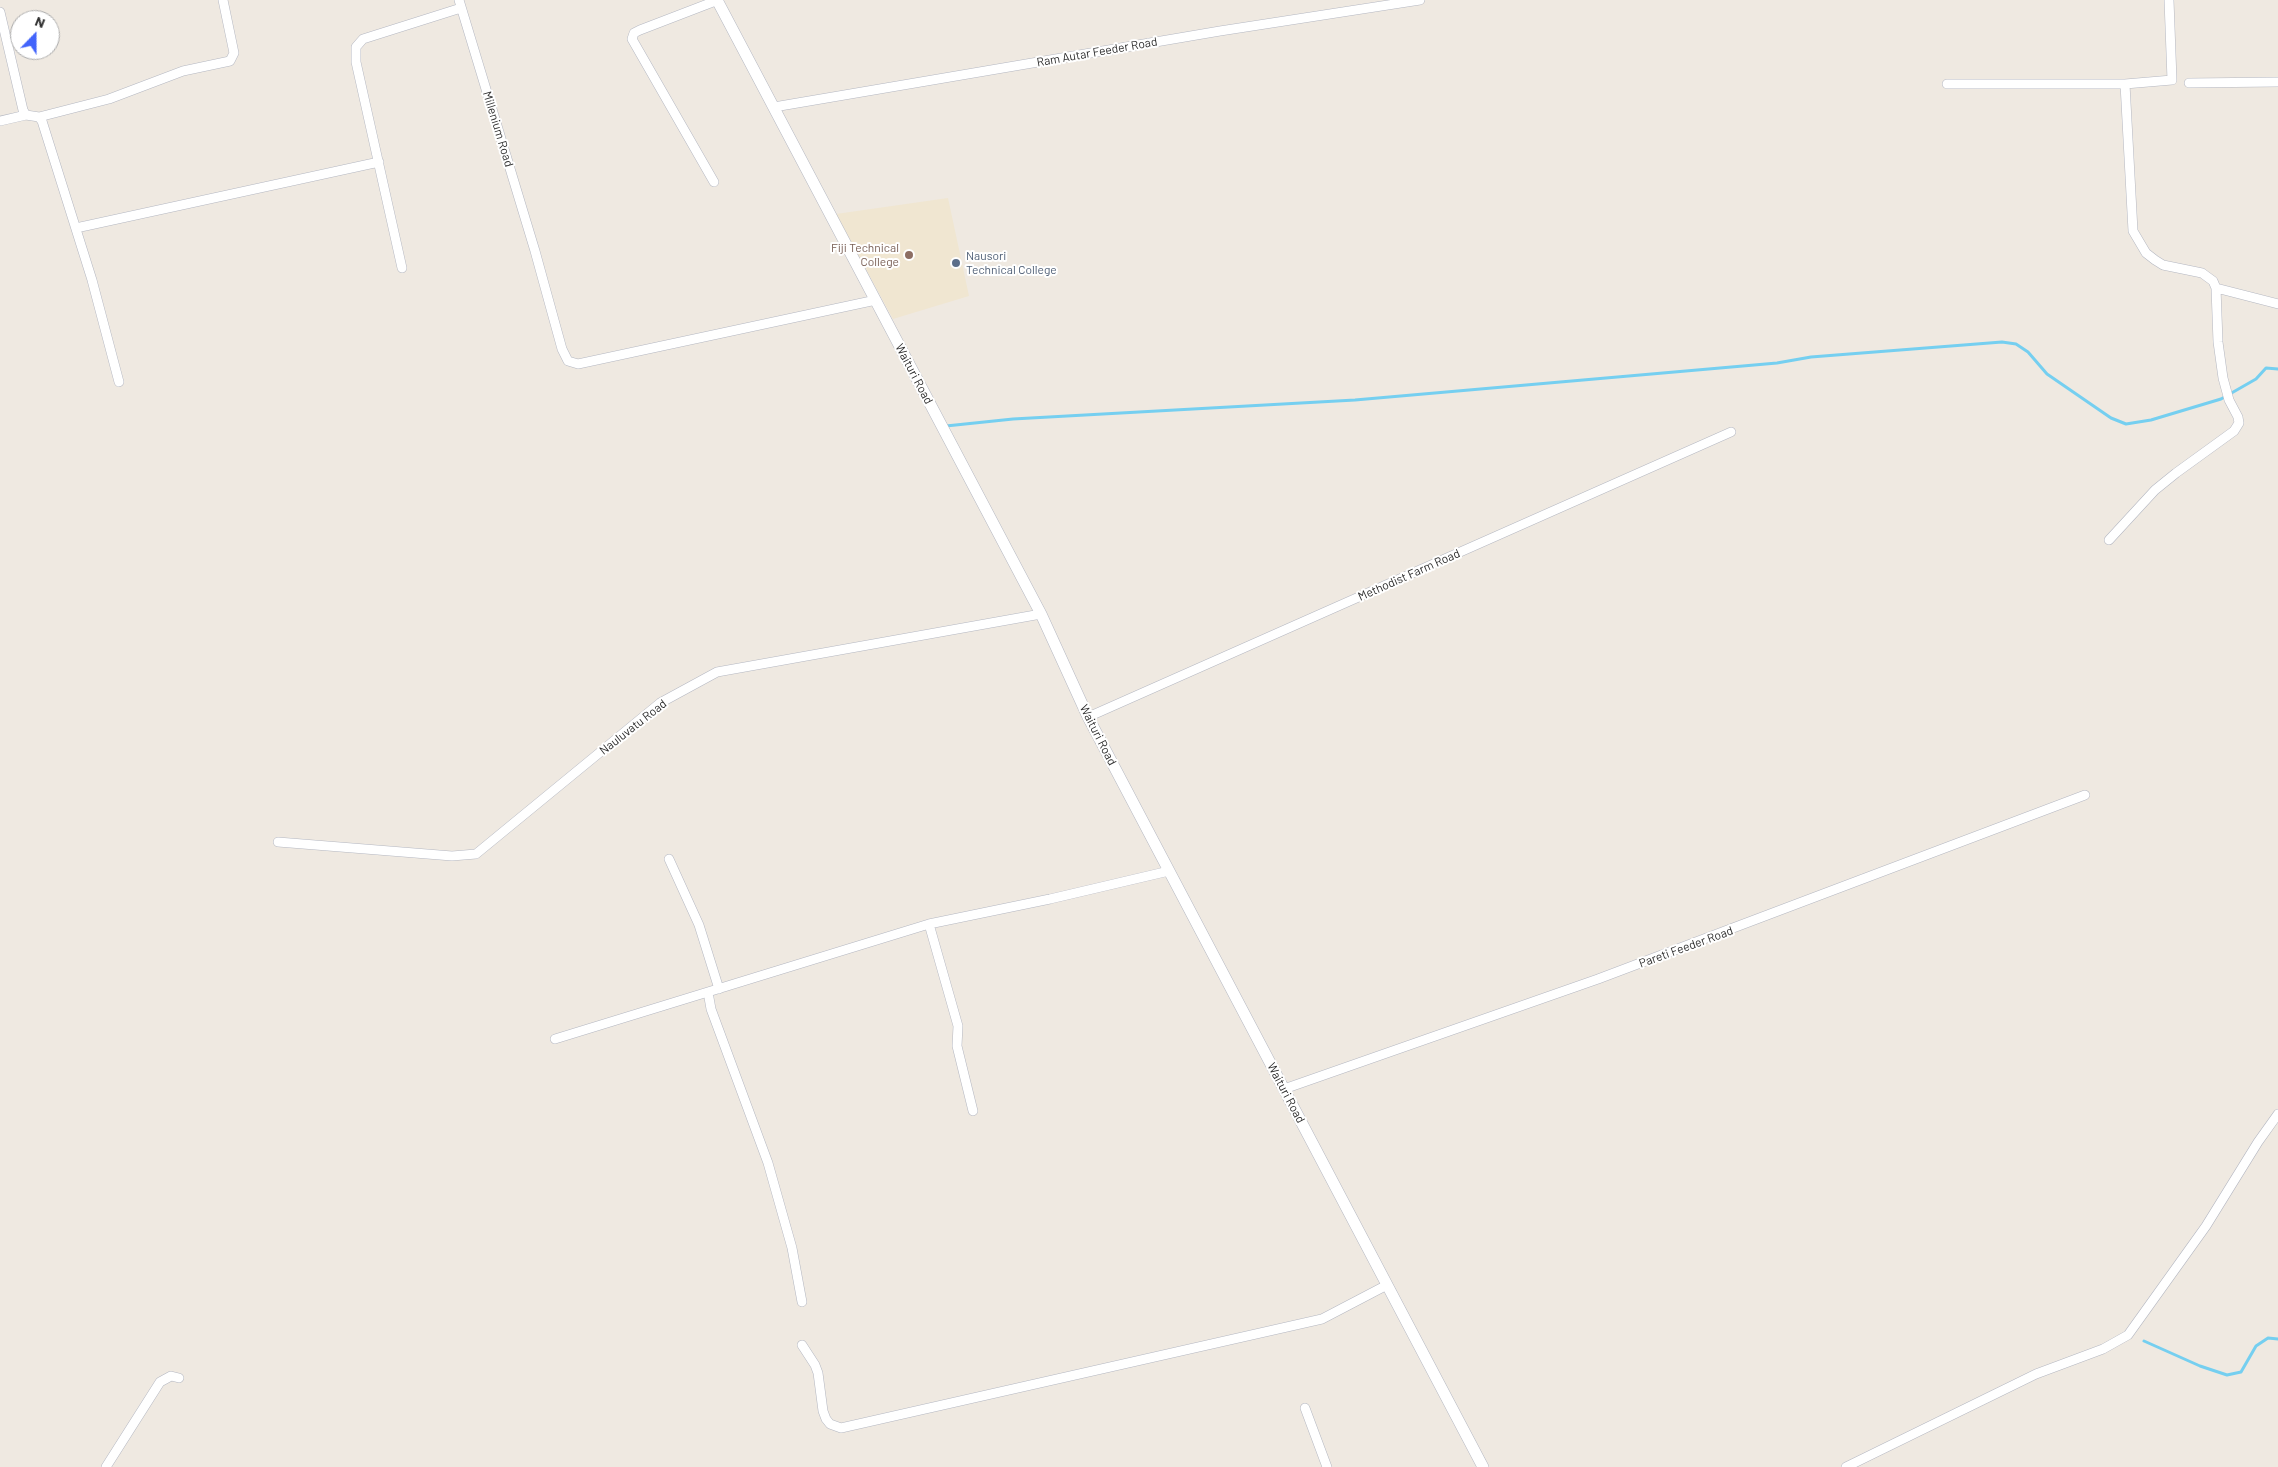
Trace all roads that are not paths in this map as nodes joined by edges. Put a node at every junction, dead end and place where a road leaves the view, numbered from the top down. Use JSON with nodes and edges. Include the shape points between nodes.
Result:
{"nodes":[{"id":1,"x":223,"y":0,"type":"edge"},
{"id":2,"x":718,"y":0,"type":"edge"},
{"id":3,"x":1420,"y":0,"type":"edge"},
{"id":4,"x":2169,"y":0,"type":"edge"},
{"id":5,"x":460,"y":4,"type":"edge"},
{"id":6,"x":0,"y":12,"type":"edge"},
{"id":7,"x":2278,"y":82,"type":"edge"},
{"id":8,"x":1947,"y":84,"type":"dead end"},
{"id":9,"x":2125,"y":84,"type":"junction"},
{"id":10,"x":2189,"y":84,"type":"dead end"},
{"id":11,"x":774,"y":107,"type":"junction"},
{"id":12,"x":26,"y":115,"type":"junction"},
{"id":13,"x":39,"y":117,"type":"junction"},
{"id":14,"x":0,"y":121,"type":"edge"},
{"id":15,"x":379,"y":162,"type":"junction"},
{"id":16,"x":714,"y":182,"type":"dead end"},
{"id":17,"x":76,"y":228,"type":"junction"},
{"id":18,"x":402,"y":268,"type":"dead end"},
{"id":19,"x":2216,"y":288,"type":"junction"},
{"id":20,"x":876,"y":300,"type":"junction"},
{"id":21,"x":2278,"y":304,"type":"edge"},
{"id":22,"x":119,"y":382,"type":"dead end"},
{"id":23,"x":1731,"y":432,"type":"dead end"},
{"id":24,"x":2109,"y":540,"type":"dead end"},
{"id":25,"x":1041,"y":614,"type":"junction"},
{"id":26,"x":1088,"y":717,"type":"junction"},
{"id":27,"x":2084,"y":796,"type":"dead end"},
{"id":28,"x":278,"y":842,"type":"dead end"},
{"id":29,"x":668,"y":859,"type":"dead end"},
{"id":30,"x":1169,"y":871,"type":"junction"},
{"id":31,"x":929,"y":924,"type":"junction"},
{"id":32,"x":719,"y":989,"type":"junction"},
{"id":33,"x":708,"y":992,"type":"junction"},
{"id":34,"x":555,"y":1040,"type":"dead end"},
{"id":35,"x":1284,"y":1089,"type":"junction"},
{"id":36,"x":974,"y":1111,"type":"dead end"},
{"id":37,"x":2278,"y":1114,"type":"edge"},
{"id":38,"x":1387,"y":1285,"type":"junction"},
{"id":39,"x":802,"y":1302,"type":"dead end"},
{"id":40,"x":802,"y":1345,"type":"dead end"},
{"id":41,"x":179,"y":1378,"type":"dead end"},
{"id":42,"x":1305,"y":1408,"type":"dead end"},
{"id":43,"x":106,"y":1467,"type":"edge"},
{"id":44,"x":1327,"y":1467,"type":"edge"},
{"id":45,"x":1483,"y":1467,"type":"edge"},
{"id":46,"x":1846,"y":1467,"type":"edge"}],
"edges":[{"from":1,"to":13,"type":"street","via":[[234,53],[230,61],[184,71],[109,99]]},
{"from":2,"to":11,"type":"main road","name":"Waituri Road"},
{"from":2,"to":16,"type":"street","via":[[640,30],[632,39]]},
{"from":3,"to":11,"type":"street","name":"Ram Autar Feeder Road"},
{"from":4,"to":9,"type":"street","via":[[2172,80]]},
{"from":5,"to":15,"type":"street","name":"Millenium Road","via":[[358,43],[356,57]]},
{"from":5,"to":20,"type":"street","name":"Millenium Road","via":[[568,361],[578,364]]},
{"from":6,"to":12,"type":"street"},
{"from":7,"to":10,"type":"street"},
{"from":8,"to":9,"type":"street"},
{"from":9,"to":19,"type":"street","via":[[2133,231],[2146,253],[2155,260],[2163,265],[2202,273],[2210,277]]},
{"from":11,"to":20,"type":"main road","name":"Waituri Road"},
{"from":12,"to":13,"type":"street"},
{"from":12,"to":14,"type":"street"},
{"from":13,"to":17,"type":"street"},
{"from":15,"to":17,"type":"street"},
{"from":15,"to":18,"type":"street"},
{"from":17,"to":22,"type":"street"},
{"from":19,"to":21,"type":"street"},
{"from":19,"to":24,"type":"street","via":[[2218,342],[2238,427],[2155,490]]},
{"from":20,"to":25,"type":"main road","name":"Waituri Road"},
{"from":23,"to":26,"type":"street","name":"Methodist Farm Road"},
{"from":25,"to":26,"type":"main road","name":"Waituri Road"},
{"from":25,"to":28,"type":"street","name":"Nauluvatu Road","via":[[717,672],[660,703],[476,854],[452,856]]},
{"from":26,"to":30,"type":"main road","name":"Waituri Road"},
{"from":27,"to":35,"type":"street","name":"Pareti Feeder Road","via":[[1608,976]]},
{"from":29,"to":32,"type":"street","via":[[698,925]]},
{"from":30,"to":31,"type":"street","via":[[1050,900]]},
{"from":30,"to":35,"type":"main road","name":"Waituri Road"},
{"from":31,"to":32,"type":"street"},
{"from":31,"to":36,"type":"street","via":[[958,1026],[957,1046]]},
{"from":32,"to":33,"type":"street"},
{"from":33,"to":34,"type":"street"},
{"from":33,"to":39,"type":"street","via":[[711,1009],[768,1163],[792,1248]]},
{"from":35,"to":38,"type":"main road","name":"Waituri Road"},
{"from":37,"to":46,"type":"street","via":[[2206,1226],[2128,1335],[2036,1374]]},
{"from":38,"to":40,"type":"street","via":[[1322,1319],[841,1428],[830,1424],[822,1411],[815,1365]]},
{"from":38,"to":45,"type":"main road","name":"Waituri Road"},
{"from":41,"to":43,"type":"street","via":[[171,1376],[160,1382]]},
{"from":42,"to":44,"type":"street"}]}
